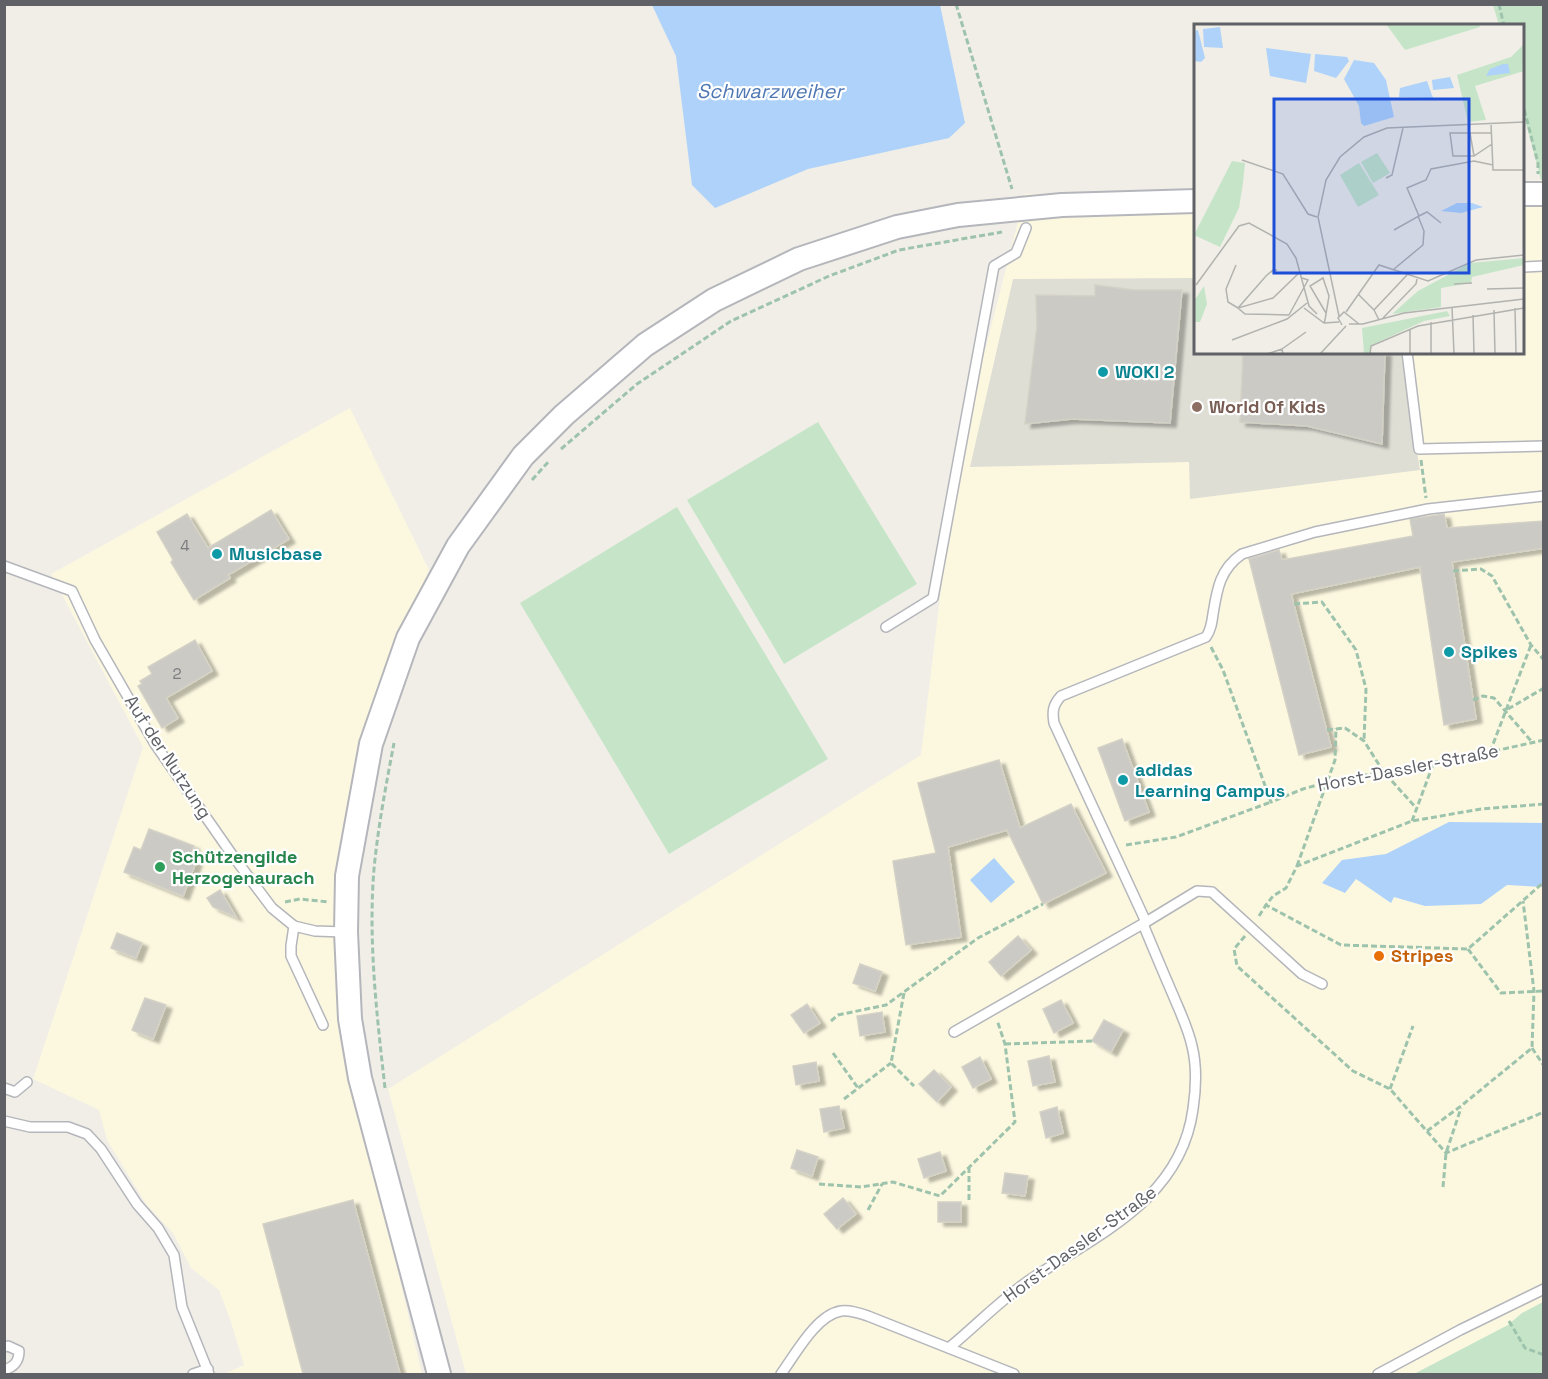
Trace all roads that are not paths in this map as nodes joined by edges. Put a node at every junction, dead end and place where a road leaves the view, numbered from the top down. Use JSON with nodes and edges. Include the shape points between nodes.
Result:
{"nodes":[{"id":1,"x":1194,"y":201,"type":"edge"},
{"id":2,"x":1022,"y":218,"type":"junction"},
{"id":3,"x":1544,"y":266,"type":"edge"},
{"id":4,"x":1524,"y":267,"type":"edge"},
{"id":5,"x":1407,"y":354,"type":"edge"},
{"id":6,"x":1544,"y":446,"type":"edge"},
{"id":7,"x":1544,"y":496,"type":"edge"},
{"id":8,"x":4,"y":566,"type":"edge"},
{"id":9,"x":886,"y":627,"type":"dead end"},
{"id":10,"x":1144,"y":923,"type":"junction"},
{"id":11,"x":294,"y":926,"type":"junction"},
{"id":12,"x":346,"y":932,"type":"junction"},
{"id":13,"x":1322,"y":984,"type":"dead end"},
{"id":14,"x":323,"y":1025,"type":"dead end"},
{"id":15,"x":954,"y":1032,"type":"dead end"},
{"id":16,"x":27,"y":1082,"type":"dead end"},
{"id":17,"x":4,"y":1088,"type":"edge"},
{"id":18,"x":4,"y":1121,"type":"edge"},
{"id":19,"x":1544,"y":1289,"type":"edge"},
{"id":20,"x":4,"y":1347,"type":"edge"},
{"id":21,"x":950,"y":1347,"type":"junction"},
{"id":22,"x":4,"y":1370,"type":"edge"},
{"id":23,"x":208,"y":1371,"type":"edge"},
{"id":24,"x":193,"y":1374,"type":"edge"},
{"id":25,"x":439,"y":1374,"type":"edge"},
{"id":26,"x":781,"y":1374,"type":"edge"},
{"id":27,"x":1014,"y":1374,"type":"edge"},
{"id":28,"x":1378,"y":1374,"type":"edge"}],
"edges":[{"from":1,"to":2,"type":"street","via":[[1062,205]]},
{"from":2,"to":9,"type":"lane","via":[[1016,253],[994,266],[933,598]]},
{"from":2,"to":12,"type":"street","via":[[958,215],[897,227],[799,259],[714,300],[645,345],[523,456],[458,546],[408,638],[371,744],[347,876]]},
{"from":3,"to":4,"type":"lane"},
{"from":5,"to":6,"type":"lane","via":[[1419,448]]},
{"from":7,"to":10,"type":"lane","name":"Horst-Dassler-Straße","via":[[1428,509],[1315,532],[1242,554],[1219,580],[1206,637],[1061,696],[1054,704],[1054,723]]},
{"from":8,"to":11,"type":"lane","name":"Auf der Nutzung","via":[[72,591],[95,640],[155,744],[272,908]]},
{"from":10,"to":13,"type":"lane","via":[[1197,891],[1212,892],[1302,974]]},
{"from":10,"to":15,"type":"lane"},
{"from":10,"to":21,"type":"lane","name":"Horst-Dassler-Straße","via":[[1193,1047],[1195,1099],[1192,1123],[1180,1155],[1171,1172],[1146,1200],[1004,1298]]},
{"from":11,"to":12,"type":"lane","name":"Auf der Nutzung"},
{"from":11,"to":14,"type":"lane","via":[[291,956]]},
{"from":12,"to":25,"type":"street","via":[[351,1019],[360,1078]]},
{"from":16,"to":17,"type":"lane","via":[[15,1092]]},
{"from":18,"to":23,"type":"lane","via":[[30,1127],[68,1127],[87,1134],[102,1149],[174,1255],[182,1307]]},
{"from":19,"to":28,"type":"lane"},
{"from":20,"to":22,"type":"lane","via":[[19,1351],[13,1367]]},
{"from":21,"to":26,"type":"lane","via":[[853,1311],[841,1311],[822,1319]]},
{"from":21,"to":27,"type":"lane"},
{"from":23,"to":24,"type":"lane"}]}
